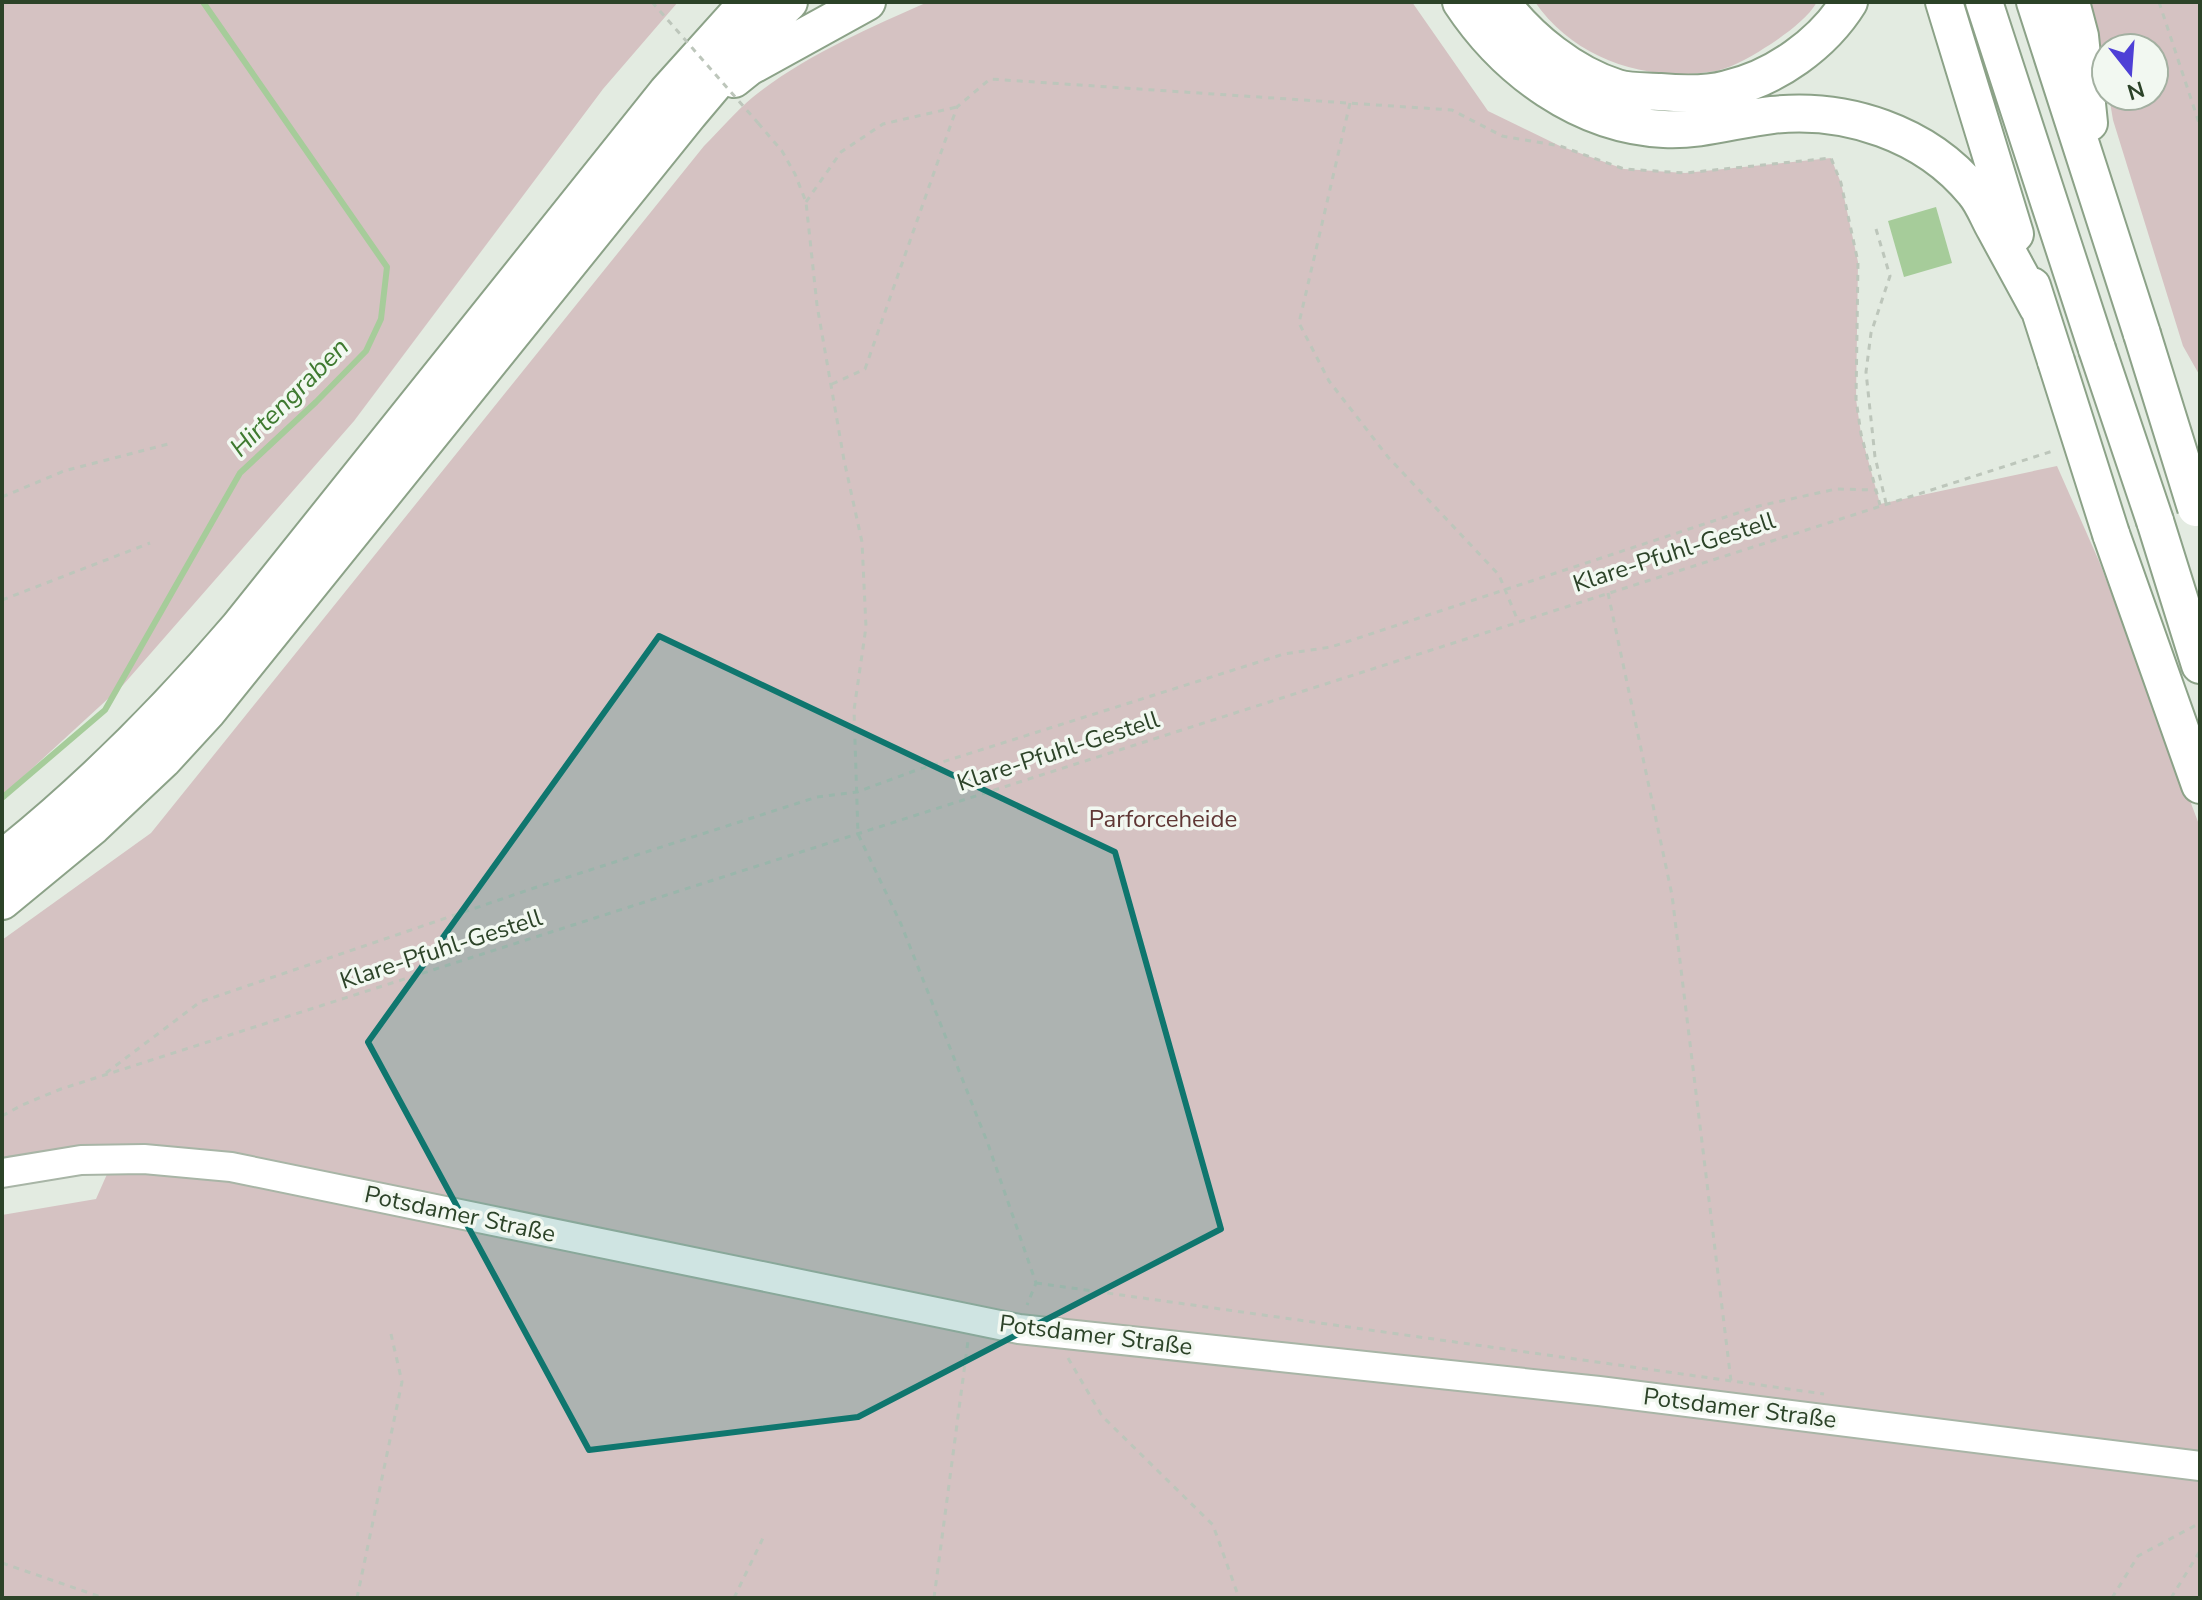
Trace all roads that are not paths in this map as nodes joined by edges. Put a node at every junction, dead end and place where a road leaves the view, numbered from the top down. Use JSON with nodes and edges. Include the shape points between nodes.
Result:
{"nodes":[{"id":1,"x":748,"y":2,"type":"edge"},
{"id":2,"x":789,"y":2,"type":"edge"},
{"id":3,"x":867,"y":2,"type":"edge"},
{"id":4,"x":1461,"y":2,"type":"edge"},
{"id":5,"x":1501,"y":2,"type":"edge"},
{"id":6,"x":1849,"y":2,"type":"edge"},
{"id":7,"x":1944,"y":2,"type":"edge"},
{"id":8,"x":1984,"y":2,"type":"edge"},
{"id":9,"x":2035,"y":2,"type":"edge"},
{"id":10,"x":2071,"y":2,"type":"edge"},
{"id":11,"x":689,"y":114,"type":"junction"},
{"id":12,"x":2091,"y":173,"type":"junction"},
{"id":13,"x":2038,"y":308,"type":"junction"},
{"id":14,"x":2198,"y":514,"type":"edge"},
{"id":15,"x":2200,"y":665,"type":"edge"},
{"id":16,"x":2200,"y":785,"type":"edge"},
{"id":17,"x":2,"y":859,"type":"edge"},
{"id":18,"x":2,"y":901,"type":"edge"},
{"id":19,"x":2,"y":1173,"type":"edge"},
{"id":20,"x":2200,"y":1466,"type":"edge"}],
"edges":[{"from":1,"to":17,"type":"highway","via":[[657,104],[201,672],[113,762]]},
{"from":2,"to":11,"type":"highway"},
{"from":3,"to":11,"type":"highway","via":[[749,67]]},
{"from":4,"to":13,"type":"highway","via":[[1479,30],[1523,73],[1569,102],[1615,120],[1664,129],[1773,115],[1834,114],[1889,130],[1935,156],[1975,192]]},
{"from":5,"to":6,"type":"highway","via":[[1516,22],[1582,73],[1619,89],[1690,94],[1728,89],[1771,72],[1811,46]]},
{"from":7,"to":13,"type":"highway"},
{"from":8,"to":15,"type":"highway","bridge":true},
{"from":9,"to":12,"type":"highway"},
{"from":10,"to":12,"type":"highway","via":[[2088,98]]},
{"from":11,"to":18,"type":"highway","via":[[208,711],[93,826]]},
{"from":12,"to":14,"type":"highway","bridge":true},
{"from":13,"to":16,"type":"highway","bridge":true},
{"from":19,"to":20,"type":"street","name":"Potsdamer Straße","via":[[81,1160],[231,1167],[1019,1329],[1599,1391]]}]}
